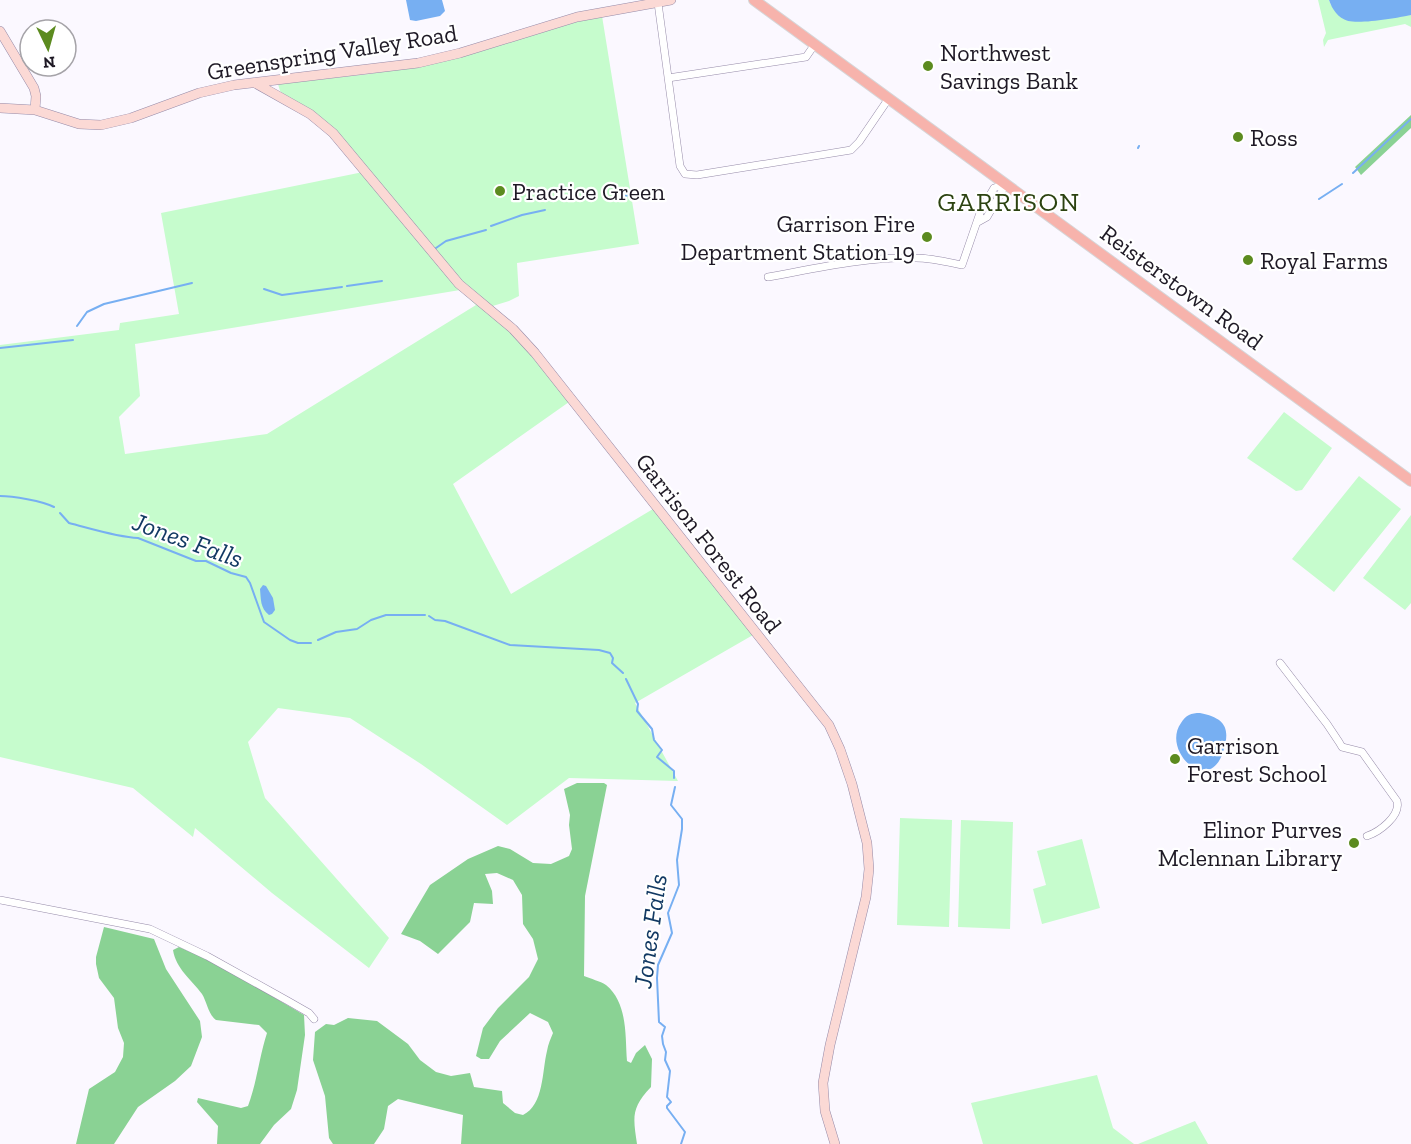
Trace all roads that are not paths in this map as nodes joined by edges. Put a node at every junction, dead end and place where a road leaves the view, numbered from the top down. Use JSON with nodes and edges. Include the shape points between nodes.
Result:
{"nodes":[{"id":1,"x":671,"y":0,"type":"edge"},
{"id":2,"x":754,"y":0,"type":"edge"},
{"id":3,"x":658,"y":3,"type":"junction"},
{"id":4,"x":0,"y":30,"type":"edge"},
{"id":5,"x":815,"y":44,"type":"junction"},
{"id":6,"x":668,"y":78,"type":"junction"},
{"id":7,"x":255,"y":83,"type":"junction"},
{"id":8,"x":889,"y":98,"type":"junction"},
{"id":9,"x":0,"y":108,"type":"edge"},
{"id":10,"x":34,"y":110,"type":"junction"},
{"id":11,"x":1006,"y":184,"type":"junction"},
{"id":12,"x":768,"y":277,"type":"dead end"},
{"id":13,"x":1411,"y":481,"type":"edge"},
{"id":14,"x":1280,"y":663,"type":"dead end"},
{"id":15,"x":1367,"y":836,"type":"dead end"},
{"id":16,"x":0,"y":900,"type":"edge"},
{"id":17,"x":314,"y":1018,"type":"dead end"},
{"id":18,"x":835,"y":1144,"type":"edge"}],
"edges":[{"from":1,"to":3,"type":"main road","name":"Greenspring Valley Road"},
{"from":2,"to":5,"type":"main road","name":"Reisterstown Road"},
{"from":3,"to":6,"type":"street"},
{"from":3,"to":7,"type":"main road","name":"Greenspring Valley Road","via":[[577,17],[418,63]]},
{"from":4,"to":10,"type":"main road","via":[[34,88]]},
{"from":5,"to":6,"type":"street","via":[[806,57]]},
{"from":5,"to":8,"type":"main road","name":"Reisterstown Road"},
{"from":6,"to":8,"type":"street","via":[[680,166],[685,174],[851,150]]},
{"from":7,"to":10,"type":"main road","name":"Greenspring Valley Road","via":[[208,90],[101,125],[79,124]]},
{"from":7,"to":18,"type":"main road","name":"Garrison Forest Road","via":[[310,114],[333,133],[459,284],[536,353],[829,725],[852,784],[867,843],[869,869],[867,897],[823,1083],[825,1111]]},
{"from":8,"to":11,"type":"main road","name":"Reisterstown Road"},
{"from":9,"to":10,"type":"main road","name":"Greenspring Valley Road"},
{"from":11,"to":12,"type":"street","via":[[994,188],[981,210],[962,265],[902,258]]},
{"from":11,"to":13,"type":"main road","name":"Reisterstown Road"},
{"from":14,"to":15,"type":"street","via":[[1342,747],[1362,752],[1397,801],[1396,812],[1381,829]]},
{"from":16,"to":17,"type":"street","via":[[150,929],[207,956]]}]}
